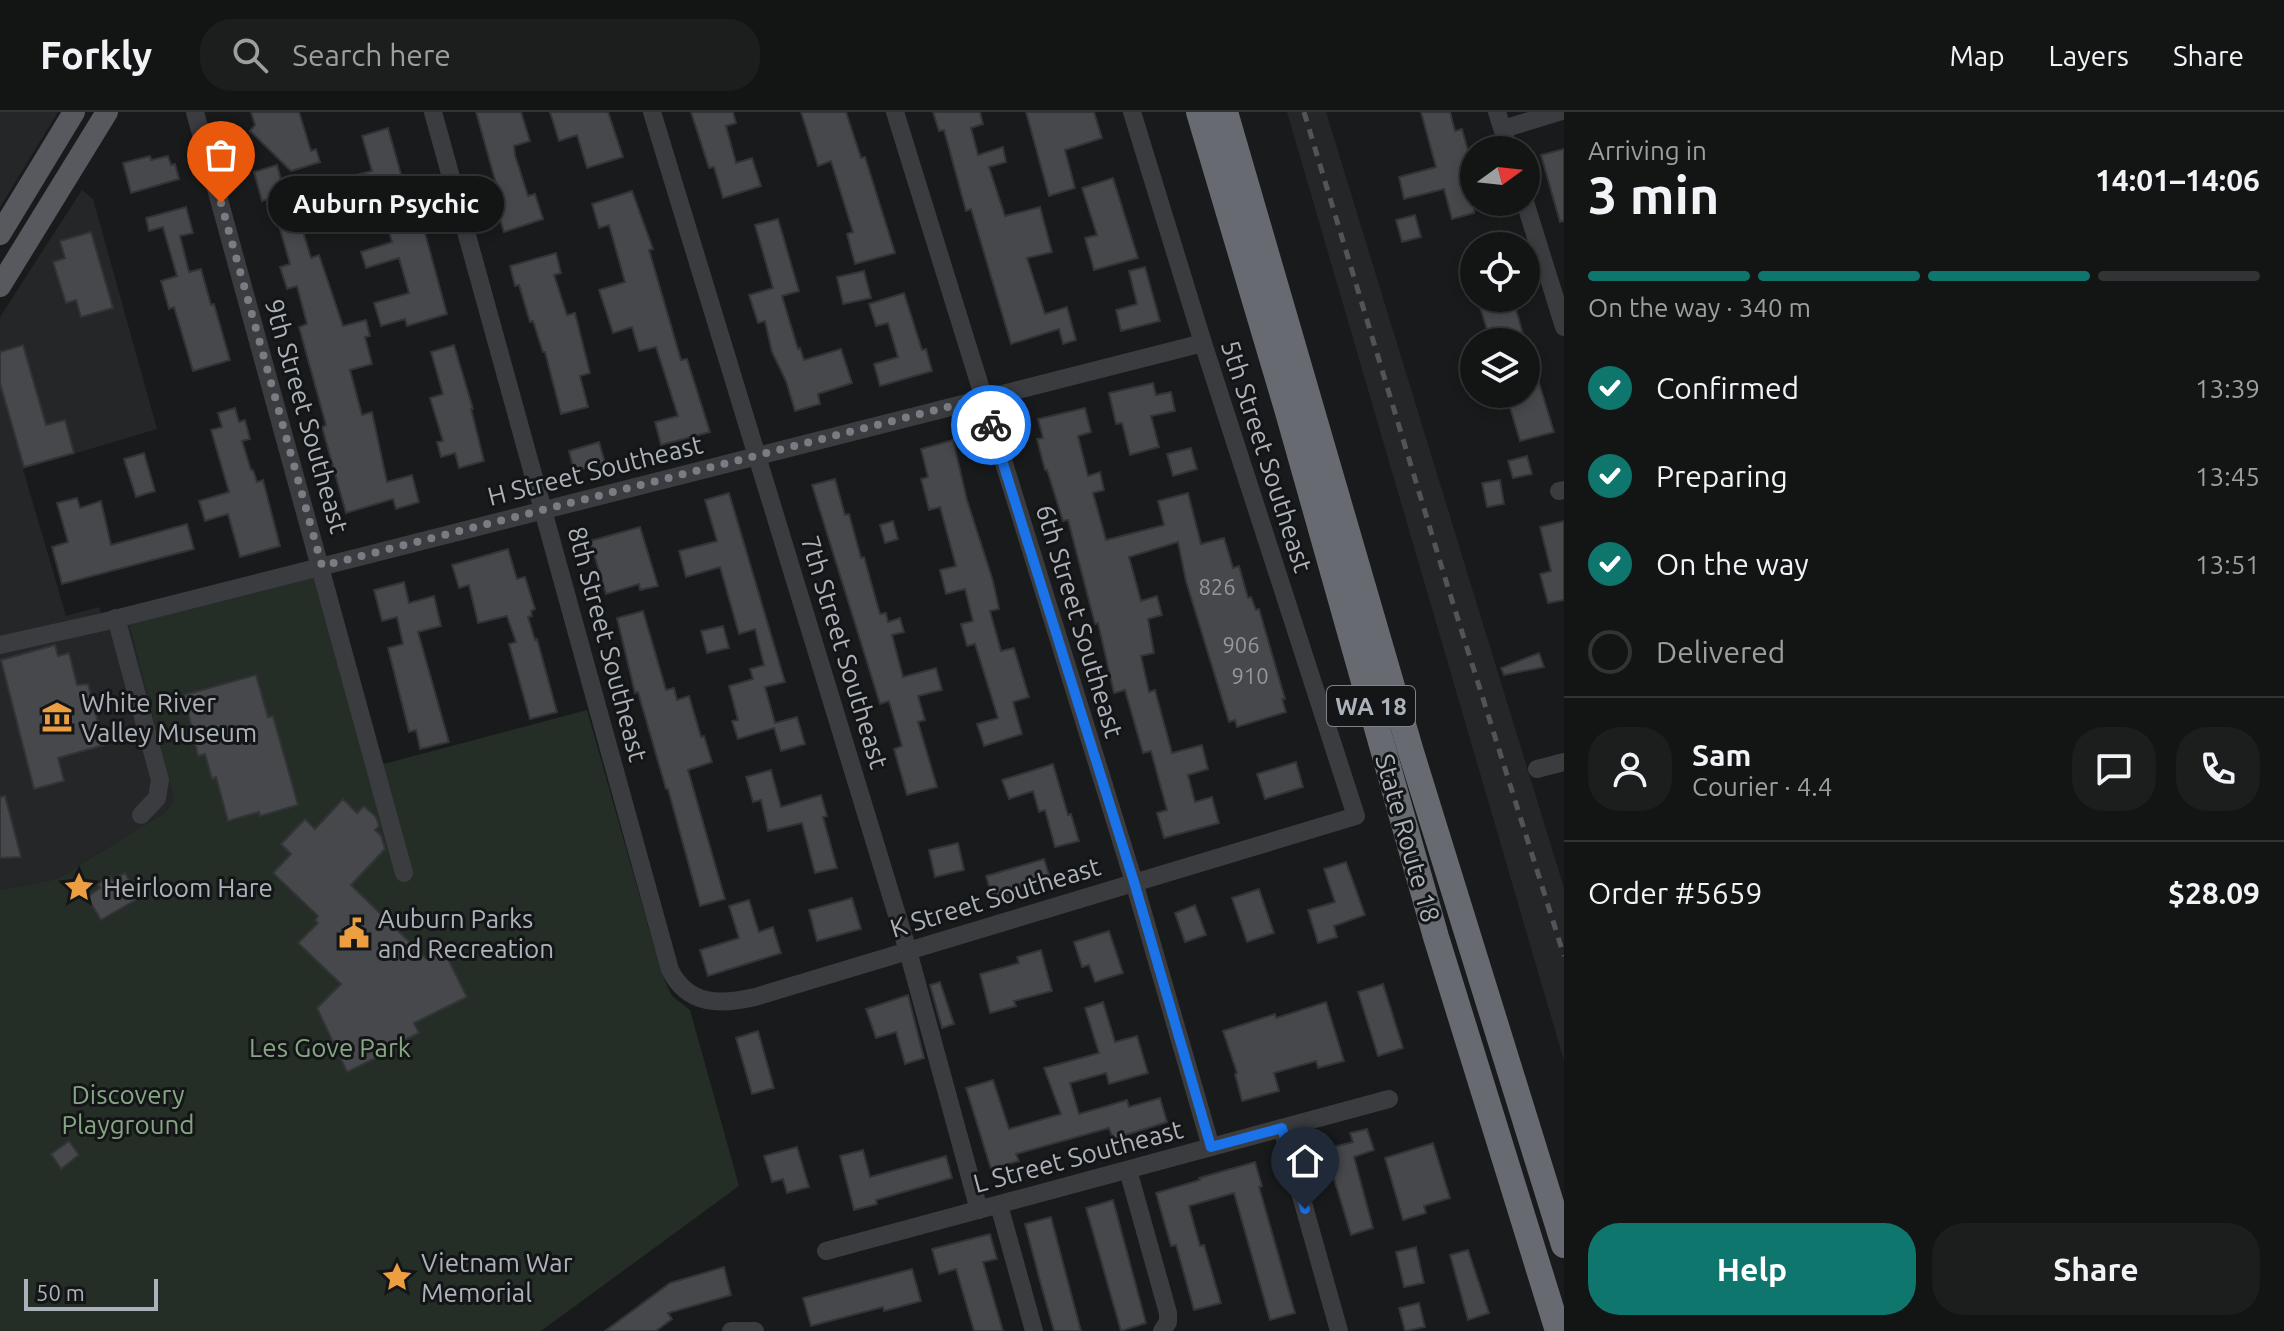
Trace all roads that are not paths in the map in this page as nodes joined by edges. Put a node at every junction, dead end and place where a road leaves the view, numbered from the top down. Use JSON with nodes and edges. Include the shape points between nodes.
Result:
{"nodes":[{"id":1,"x":74,"y":112,"type":"edge"},
{"id":2,"x":107,"y":112,"type":"edge"},
{"id":3,"x":195,"y":112,"type":"edge"},
{"id":4,"x":433,"y":112,"type":"edge"},
{"id":5,"x":652,"y":112,"type":"edge"},
{"id":6,"x":895,"y":112,"type":"edge"},
{"id":7,"x":1132,"y":112,"type":"edge"},
{"id":8,"x":1199,"y":112,"type":"edge"},
{"id":9,"x":1225,"y":112,"type":"edge"},
{"id":10,"x":1559,"y":112,"type":"edge"},
{"id":11,"x":1500,"y":121,"type":"edge"},
{"id":12,"x":1530,"y":216,"type":"edge"},
{"id":13,"x":0,"y":234,"type":"edge"},
{"id":14,"x":0,"y":286,"type":"edge"},
{"id":15,"x":1563,"y":317,"type":"edge"},
{"id":16,"x":1203,"y":343,"type":"junction"},
{"id":17,"x":983,"y":398,"type":"junction"},
{"id":18,"x":758,"y":455,"type":"junction"},
{"id":19,"x":544,"y":510,"type":"junction"},
{"id":20,"x":322,"y":566,"type":"junction"},
{"id":21,"x":116,"y":618,"type":"junction"},
{"id":22,"x":0,"y":645,"type":"edge"},
{"id":23,"x":1564,"y":762,"type":"edge"},
{"id":24,"x":1537,"y":769,"type":"dead end"},
{"id":25,"x":141,"y":815,"type":"dead end"},
{"id":26,"x":1356,"y":816,"type":"joint"},
{"id":27,"x":404,"y":873,"type":"dead end"},
{"id":28,"x":1134,"y":882,"type":"junction"},
{"id":29,"x":908,"y":951,"type":"junction"},
{"id":30,"x":694,"y":996,"type":"joint"},
{"id":31,"x":1389,"y":1099,"type":"dead end"},
{"id":32,"x":1282,"y":1128,"type":"junction"},
{"id":33,"x":1211,"y":1147,"type":"junction"},
{"id":34,"x":1128,"y":1170,"type":"junction"},
{"id":35,"x":999,"y":1205,"type":"junction"},
{"id":36,"x":979,"y":1210,"type":"junction"},
{"id":37,"x":1564,"y":1245,"type":"edge"},
{"id":38,"x":826,"y":1251,"type":"dead end"},
{"id":39,"x":731,"y":1331,"type":"edge"},
{"id":40,"x":755,"y":1331,"type":"edge"},
{"id":41,"x":1034,"y":1331,"type":"edge"},
{"id":42,"x":1162,"y":1331,"type":"edge"},
{"id":43,"x":1339,"y":1331,"type":"edge"},
{"id":44,"x":1558,"y":1331,"type":"edge"}],
"edges":[{"from":1,"to":13,"type":"main road"},
{"from":2,"to":14,"type":"main road"},
{"from":3,"to":20,"type":"street","name":"9th Street Southeast"},
{"from":4,"to":19,"type":"street","name":"8th Street Southeast"},
{"from":5,"to":18,"type":"street","name":"7th Street Southeast"},
{"from":6,"to":17,"type":"street","name":"6th Street Southeast"},
{"from":7,"to":16,"type":"street","name":"5th Street Southeast"},
{"from":8,"to":44,"type":"highway","name":"State Route 18","number":"WA 18","via":[[1436,937]]},
{"from":9,"to":37,"type":"highway","name":"State Route 18","number":"WA 18","via":[[1411,752]]},
{"from":10,"to":11,"type":"street"},
{"from":12,"to":15,"type":"street"},
{"from":16,"to":17,"type":"street","name":"H Street Southeast"},
{"from":16,"to":26,"type":"street","name":"5th Street Southeast"},
{"from":17,"to":18,"type":"street","name":"H Street Southeast"},
{"from":17,"to":28,"type":"street","name":"6th Street Southeast"},
{"from":18,"to":19,"type":"street","name":"H Street Southeast"},
{"from":18,"to":29,"type":"street","name":"7th Street Southeast"},
{"from":19,"to":20,"type":"street","name":"H Street Southeast"},
{"from":19,"to":30,"type":"street","name":"8th Street Southeast","via":[[670,970]]},
{"from":20,"to":21,"type":"street","name":"H Street Southeast"},
{"from":20,"to":27,"type":"street","name":"9th Street Southeast"},
{"from":21,"to":22,"type":"street","name":"H Street Southeast"},
{"from":21,"to":25,"type":"street","via":[[160,780],[157,798]]},
{"from":23,"to":24,"type":"street"},
{"from":26,"to":28,"type":"street","name":"K Street Southeast"},
{"from":28,"to":29,"type":"street","name":"K Street Southeast"},
{"from":28,"to":33,"type":"street","name":"6th Street Southeast"},
{"from":29,"to":30,"type":"street","name":"K Street Southeast","via":[[735,1002]]},
{"from":29,"to":36,"type":"street","name":"7th Street Southeast"},
{"from":31,"to":32,"type":"street","name":"L Street Southeast"},
{"from":32,"to":33,"type":"street","name":"L Street Southeast"},
{"from":32,"to":43,"type":"street"},
{"from":33,"to":34,"type":"street","name":"L Street Southeast"},
{"from":34,"to":35,"type":"street","name":"L Street Southeast"},
{"from":34,"to":42,"type":"street","via":[[1168,1313]]},
{"from":35,"to":36,"type":"street","name":"L Street Southeast"},
{"from":35,"to":41,"type":"street"},
{"from":36,"to":38,"type":"street","name":"L Street Southeast"},
{"from":39,"to":40,"type":"street"}]}
